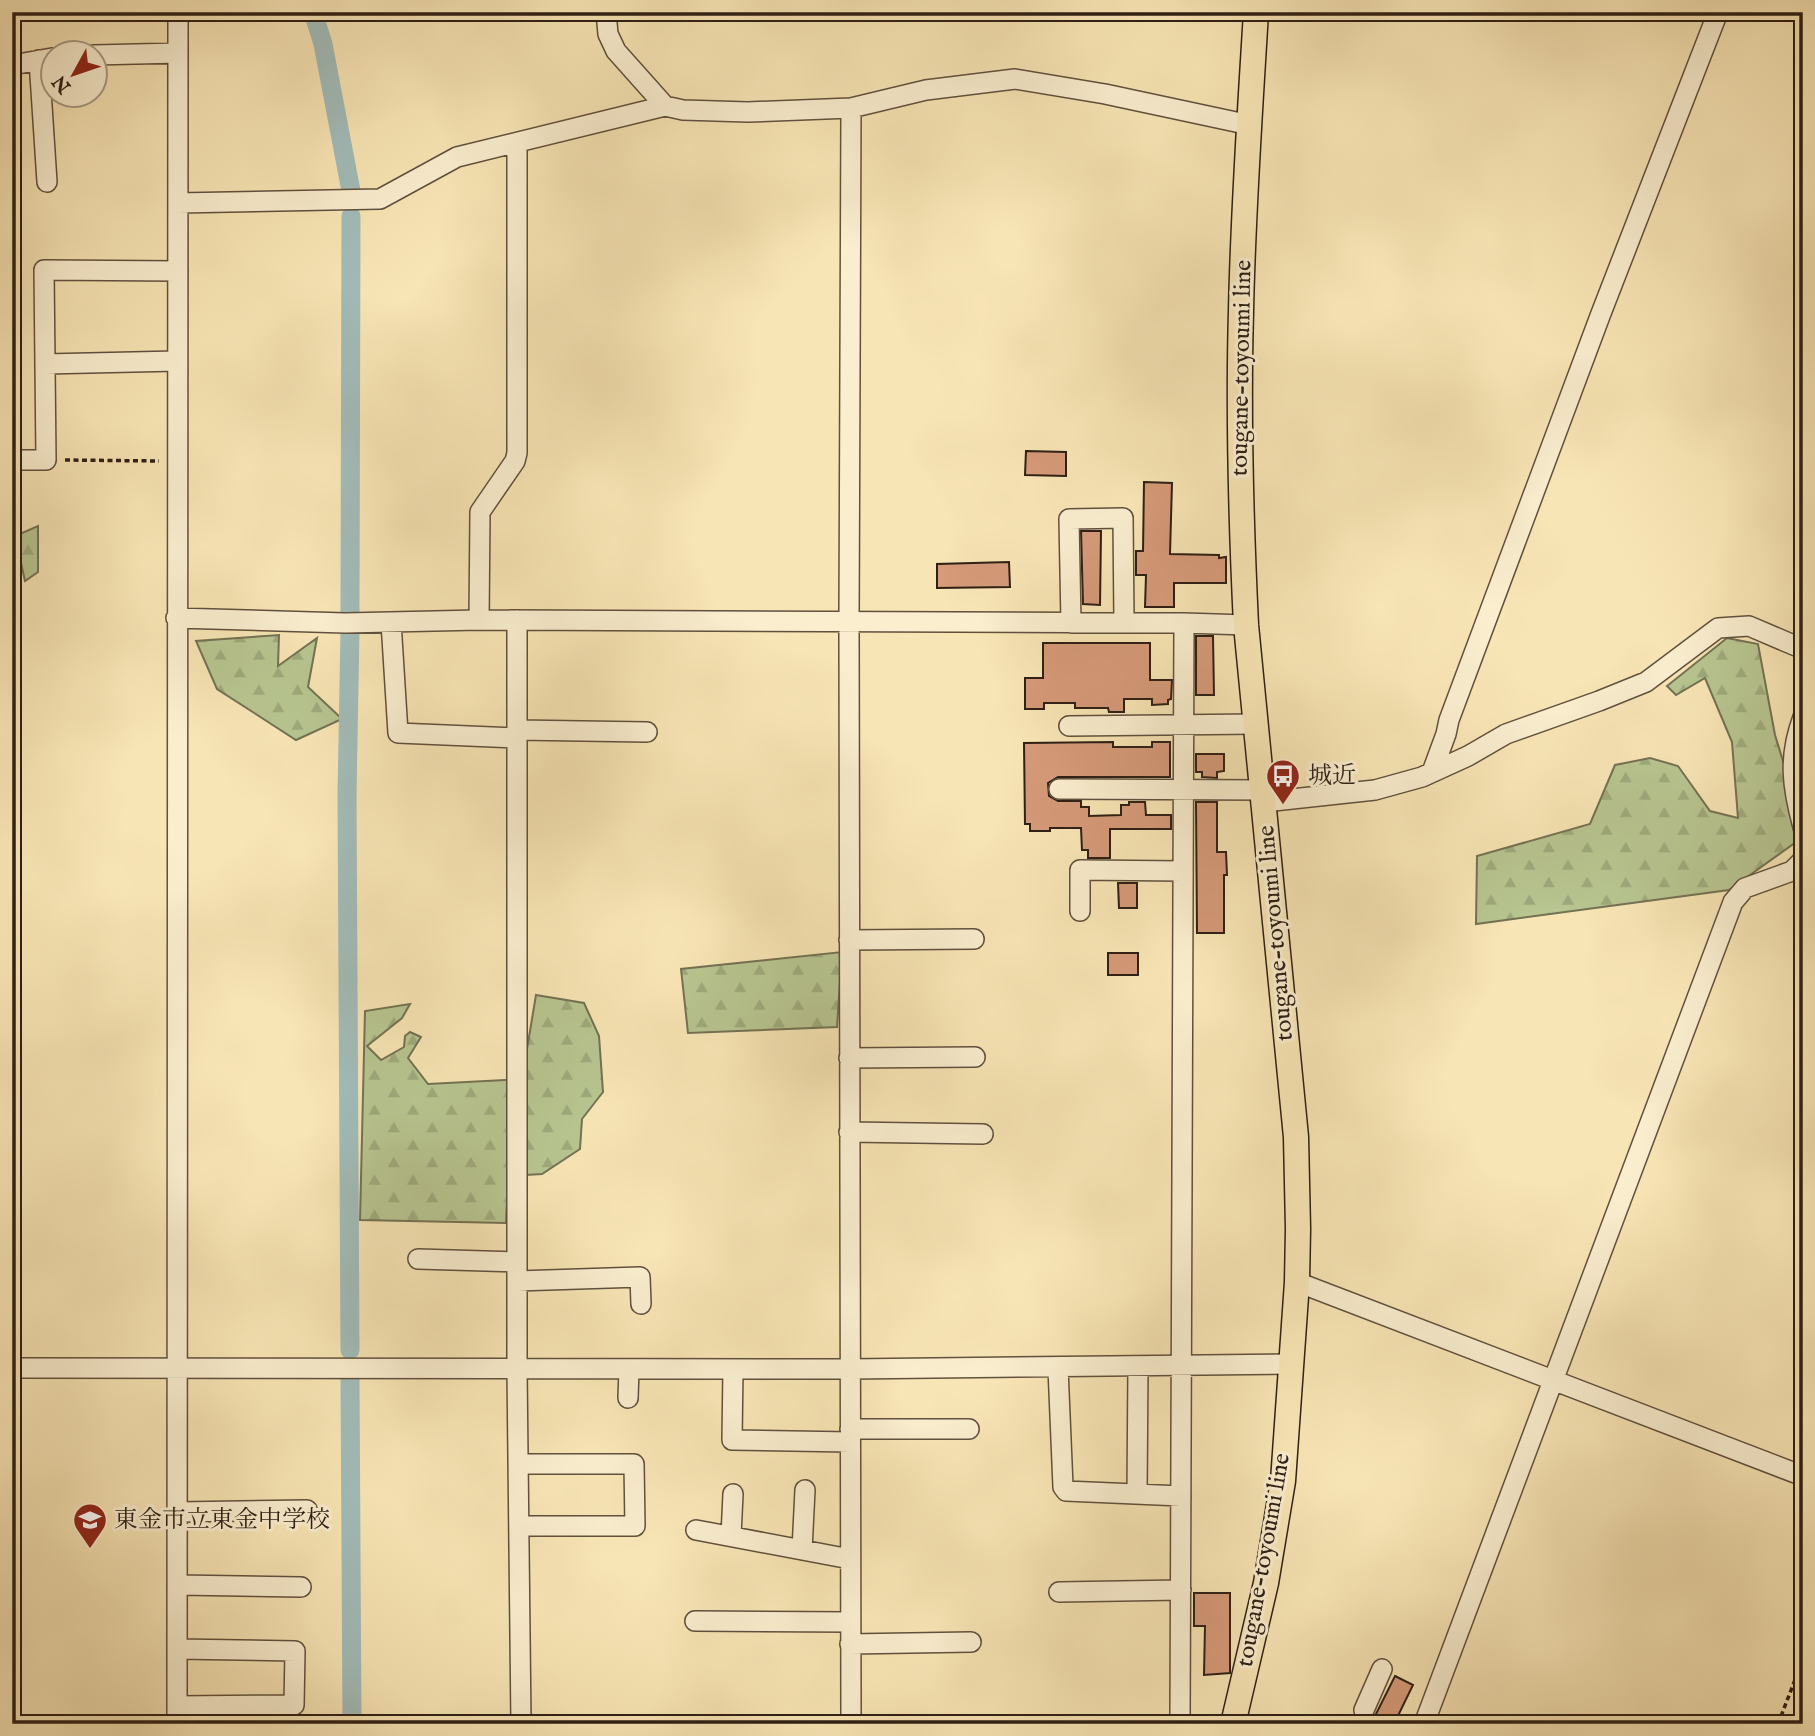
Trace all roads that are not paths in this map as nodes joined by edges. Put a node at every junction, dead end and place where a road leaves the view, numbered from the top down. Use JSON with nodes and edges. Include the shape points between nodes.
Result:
{"nodes":[{"id":1,"x":178,"y":12,"type":"edge"},
{"id":2,"x":606,"y":12,"type":"edge"},
{"id":3,"x":1255,"y":12,"type":"edge"},
{"id":4,"x":1717,"y":12,"type":"edge"},
{"id":5,"x":178,"y":53,"type":"junction"},
{"id":6,"x":108,"y":55,"type":"edge"},
{"id":7,"x":38,"y":60,"type":"edge"},
{"id":8,"x":12,"y":65,"type":"edge"},
{"id":9,"x":665,"y":106,"type":"junction"},
{"id":10,"x":46,"y":108,"type":"edge"},
{"id":11,"x":851,"y":108,"type":"junction"},
{"id":12,"x":1250,"y":125,"type":"junction"},
{"id":13,"x":517,"y":144,"type":"junction"},
{"id":14,"x":47,"y":182,"type":"dead end"},
{"id":15,"x":178,"y":203,"type":"junction"},
{"id":16,"x":178,"y":271,"type":"junction"},
{"id":17,"x":177,"y":361,"type":"junction"},
{"id":18,"x":45,"y":364,"type":"junction"},
{"id":19,"x":12,"y":460,"type":"edge"},
{"id":20,"x":176,"y":618,"type":"junction"},
{"id":21,"x":479,"y":620,"type":"junction"},
{"id":22,"x":517,"y":620,"type":"junction"},
{"id":23,"x":391,"y":622,"type":"junction"},
{"id":24,"x":849,"y":622,"type":"junction"},
{"id":25,"x":1124,"y":622,"type":"junction"},
{"id":26,"x":1071,"y":623,"type":"junction"},
{"id":27,"x":1184,"y":623,"type":"junction"},
{"id":28,"x":1246,"y":625,"type":"junction"},
{"id":29,"x":1803,"y":649,"type":"edge"},
{"id":30,"x":1803,"y":717,"type":"edge"},
{"id":31,"x":1256,"y":724,"type":"junction"},
{"id":32,"x":1184,"y":725,"type":"junction"},
{"id":33,"x":1069,"y":726,"type":"dead end"},
{"id":34,"x":647,"y":732,"type":"dead end"},
{"id":35,"x":517,"y":734,"type":"junction"},
{"id":36,"x":1432,"y":772,"type":"junction"},
{"id":37,"x":1059,"y":789,"type":"dead end"},
{"id":38,"x":1183,"y":789,"type":"junction"},
{"id":39,"x":1263,"y":796,"type":"junction"},
{"id":40,"x":1803,"y":827,"type":"edge"},
{"id":41,"x":1803,"y":860,"type":"edge"},
{"id":42,"x":1183,"y":871,"type":"junction"},
{"id":43,"x":1080,"y":911,"type":"dead end"},
{"id":44,"x":974,"y":939,"type":"dead end"},
{"id":45,"x":849,"y":940,"type":"junction"},
{"id":46,"x":975,"y":1057,"type":"dead end"},
{"id":47,"x":849,"y":1058,"type":"junction"},
{"id":48,"x":849,"y":1132,"type":"junction"},
{"id":49,"x":984,"y":1134,"type":"dead end"},
{"id":50,"x":418,"y":1259,"type":"dead end"},
{"id":51,"x":517,"y":1271,"type":"junction"},
{"id":52,"x":1297,"y":1282,"type":"junction"},
{"id":53,"x":641,"y":1304,"type":"dead end"},
{"id":54,"x":1291,"y":1364,"type":"junction"},
{"id":55,"x":1181,"y":1366,"type":"junction"},
{"id":56,"x":178,"y":1367,"type":"junction"},
{"id":57,"x":1138,"y":1367,"type":"junction"},
{"id":58,"x":12,"y":1368,"type":"edge"},
{"id":59,"x":1058,"y":1368,"type":"junction"},
{"id":60,"x":517,"y":1369,"type":"junction"},
{"id":61,"x":629,"y":1369,"type":"junction"},
{"id":62,"x":733,"y":1369,"type":"junction"},
{"id":63,"x":850,"y":1369,"type":"junction"},
{"id":64,"x":1552,"y":1382,"type":"junction"},
{"id":65,"x":628,"y":1398,"type":"dead end"},
{"id":66,"x":969,"y":1429,"type":"dead end"},
{"id":67,"x":850,"y":1435,"type":"junction"},
{"id":68,"x":518,"y":1464,"type":"junction"},
{"id":69,"x":1803,"y":1476,"type":"edge"},
{"id":70,"x":804,"y":1490,"type":"dead end"},
{"id":71,"x":733,"y":1494,"type":"dead end"},
{"id":72,"x":1137,"y":1494,"type":"junction"},
{"id":73,"x":1181,"y":1496,"type":"junction"},
{"id":74,"x":307,"y":1510,"type":"dead end"},
{"id":75,"x":178,"y":1512,"type":"junction"},
{"id":76,"x":519,"y":1526,"type":"junction"},
{"id":77,"x":696,"y":1530,"type":"dead end"},
{"id":78,"x":731,"y":1536,"type":"junction"},
{"id":79,"x":802,"y":1550,"type":"junction"},
{"id":80,"x":850,"y":1559,"type":"junction"},
{"id":81,"x":178,"y":1585,"type":"junction"},
{"id":82,"x":301,"y":1587,"type":"dead end"},
{"id":83,"x":1181,"y":1590,"type":"junction"},
{"id":84,"x":1059,"y":1592,"type":"dead end"},
{"id":85,"x":695,"y":1621,"type":"dead end"},
{"id":86,"x":850,"y":1622,"type":"junction"},
{"id":87,"x":971,"y":1642,"type":"dead end"},
{"id":88,"x":850,"y":1644,"type":"junction"},
{"id":89,"x":178,"y":1649,"type":"junction"},
{"id":90,"x":1382,"y":1669,"type":"dead end"},
{"id":91,"x":1364,"y":1710,"type":"dead end"},
{"id":92,"x":177,"y":1715,"type":"edge"},
{"id":93,"x":521,"y":1724,"type":"edge"},
{"id":94,"x":851,"y":1724,"type":"edge"},
{"id":95,"x":1180,"y":1724,"type":"edge"},
{"id":96,"x":1233,"y":1724,"type":"edge"},
{"id":97,"x":1423,"y":1724,"type":"edge"}],
"edges":[{"from":1,"to":5,"type":"street"},
{"from":2,"to":9,"type":"street","via":[[608,34],[616,51]]},
{"from":3,"to":12,"type":"main road","name":"tougane-toyoumi line"},
{"from":4,"to":36,"type":"street"},
{"from":5,"to":6,"type":"street"},
{"from":5,"to":15,"type":"street"},
{"from":7,"to":8,"type":"street"},
{"from":9,"to":11,"type":"street","via":[[748,112]]},
{"from":9,"to":13,"type":"street"},
{"from":10,"to":14,"type":"street"},
{"from":11,"to":12,"type":"street","via":[[926,90],[1016,79]]},
{"from":11,"to":24,"type":"street"},
{"from":12,"to":28,"type":"main road","name":"tougane-toyoumi line","via":[[1239,433]]},
{"from":13,"to":15,"type":"street","via":[[457,157],[380,199]]},
{"from":13,"to":21,"type":"street","via":[[517,453],[480,512]]},
{"from":15,"to":16,"type":"street"},
{"from":16,"to":17,"type":"street"},
{"from":16,"to":18,"type":"street","via":[[44,270]]},
{"from":17,"to":18,"type":"street"},
{"from":17,"to":20,"type":"street"},
{"from":18,"to":19,"type":"street","via":[[46,460]]},
{"from":20,"to":23,"type":"street"},
{"from":20,"to":56,"type":"street"},
{"from":21,"to":22,"type":"street"},
{"from":21,"to":23,"type":"street"},
{"from":22,"to":24,"type":"street"},
{"from":22,"to":35,"type":"street"},
{"from":23,"to":35,"type":"street","via":[[398,733]]},
{"from":24,"to":26,"type":"street"},
{"from":24,"to":45,"type":"street"},
{"from":25,"to":26,"type":"street"},
{"from":25,"to":26,"type":"street","via":[[1123,518],[1069,519]]},
{"from":25,"to":27,"type":"street"},
{"from":27,"to":28,"type":"street"},
{"from":27,"to":32,"type":"street"},
{"from":28,"to":31,"type":"main road","name":"tougane-toyoumi line"},
{"from":29,"to":36,"type":"street","via":[[1749,626],[1718,628],[1646,682],[1506,734]]},
{"from":30,"to":40,"type":"street","via":[[1794,739],[1792,770]]},
{"from":31,"to":32,"type":"street"},
{"from":31,"to":39,"type":"main road","name":"tougane-toyoumi line"},
{"from":32,"to":33,"type":"street"},
{"from":32,"to":38,"type":"street"},
{"from":34,"to":35,"type":"street"},
{"from":35,"to":51,"type":"street"},
{"from":36,"to":39,"type":"street","via":[[1375,790]]},
{"from":37,"to":38,"type":"street"},
{"from":38,"to":39,"type":"street"},
{"from":38,"to":42,"type":"street"},
{"from":39,"to":52,"type":"main road","name":"tougane-toyoumi line","via":[[1296,1137]]},
{"from":41,"to":64,"type":"street","via":[[1792,871],[1745,888],[1732,902]]},
{"from":42,"to":43,"type":"street","via":[[1080,870]]},
{"from":42,"to":55,"type":"street"},
{"from":44,"to":45,"type":"street"},
{"from":45,"to":47,"type":"street"},
{"from":46,"to":47,"type":"street"},
{"from":47,"to":48,"type":"street"},
{"from":48,"to":49,"type":"street"},
{"from":48,"to":63,"type":"street"},
{"from":50,"to":51,"type":"street"},
{"from":51,"to":53,"type":"street","via":[[640,1278]]},
{"from":51,"to":60,"type":"street"},
{"from":52,"to":54,"type":"main road","name":"tougane-toyoumi line"},
{"from":52,"to":64,"type":"street"},
{"from":54,"to":55,"type":"street"},
{"from":54,"to":96,"type":"main road","name":"tougane-toyoumi line","via":[[1283,1481],[1266,1583]]},
{"from":55,"to":57,"type":"street"},
{"from":55,"to":73,"type":"street"},
{"from":56,"to":58,"type":"street"},
{"from":56,"to":60,"type":"street"},
{"from":56,"to":75,"type":"street"},
{"from":57,"to":59,"type":"street"},
{"from":57,"to":72,"type":"street"},
{"from":59,"to":63,"type":"street"},
{"from":59,"to":72,"type":"street","via":[[1063,1487],[1066,1491]]},
{"from":60,"to":61,"type":"street"},
{"from":60,"to":68,"type":"street"},
{"from":61,"to":62,"type":"street"},
{"from":61,"to":65,"type":"street"},
{"from":62,"to":63,"type":"street"},
{"from":62,"to":67,"type":"street","via":[[732,1440]]},
{"from":63,"to":67,"type":"street"},
{"from":64,"to":69,"type":"street"},
{"from":64,"to":97,"type":"street"},
{"from":66,"to":67,"type":"street"},
{"from":67,"to":80,"type":"street"},
{"from":68,"to":76,"type":"street"},
{"from":68,"to":76,"type":"street","via":[[634,1464],[635,1526]]},
{"from":70,"to":79,"type":"street"},
{"from":71,"to":78,"type":"street"},
{"from":72,"to":73,"type":"street"},
{"from":73,"to":83,"type":"street"},
{"from":74,"to":75,"type":"street"},
{"from":75,"to":81,"type":"street"},
{"from":76,"to":93,"type":"street"},
{"from":77,"to":78,"type":"street"},
{"from":78,"to":79,"type":"street"},
{"from":79,"to":80,"type":"street"},
{"from":80,"to":86,"type":"street"},
{"from":81,"to":82,"type":"street"},
{"from":81,"to":89,"type":"street"},
{"from":83,"to":84,"type":"street"},
{"from":83,"to":95,"type":"street"},
{"from":85,"to":86,"type":"street"},
{"from":86,"to":88,"type":"street"},
{"from":87,"to":88,"type":"street"},
{"from":88,"to":94,"type":"street"},
{"from":89,"to":92,"type":"street"},
{"from":89,"to":92,"type":"street","via":[[295,1651],[294,1705]]},
{"from":90,"to":91,"type":"street"}]}
